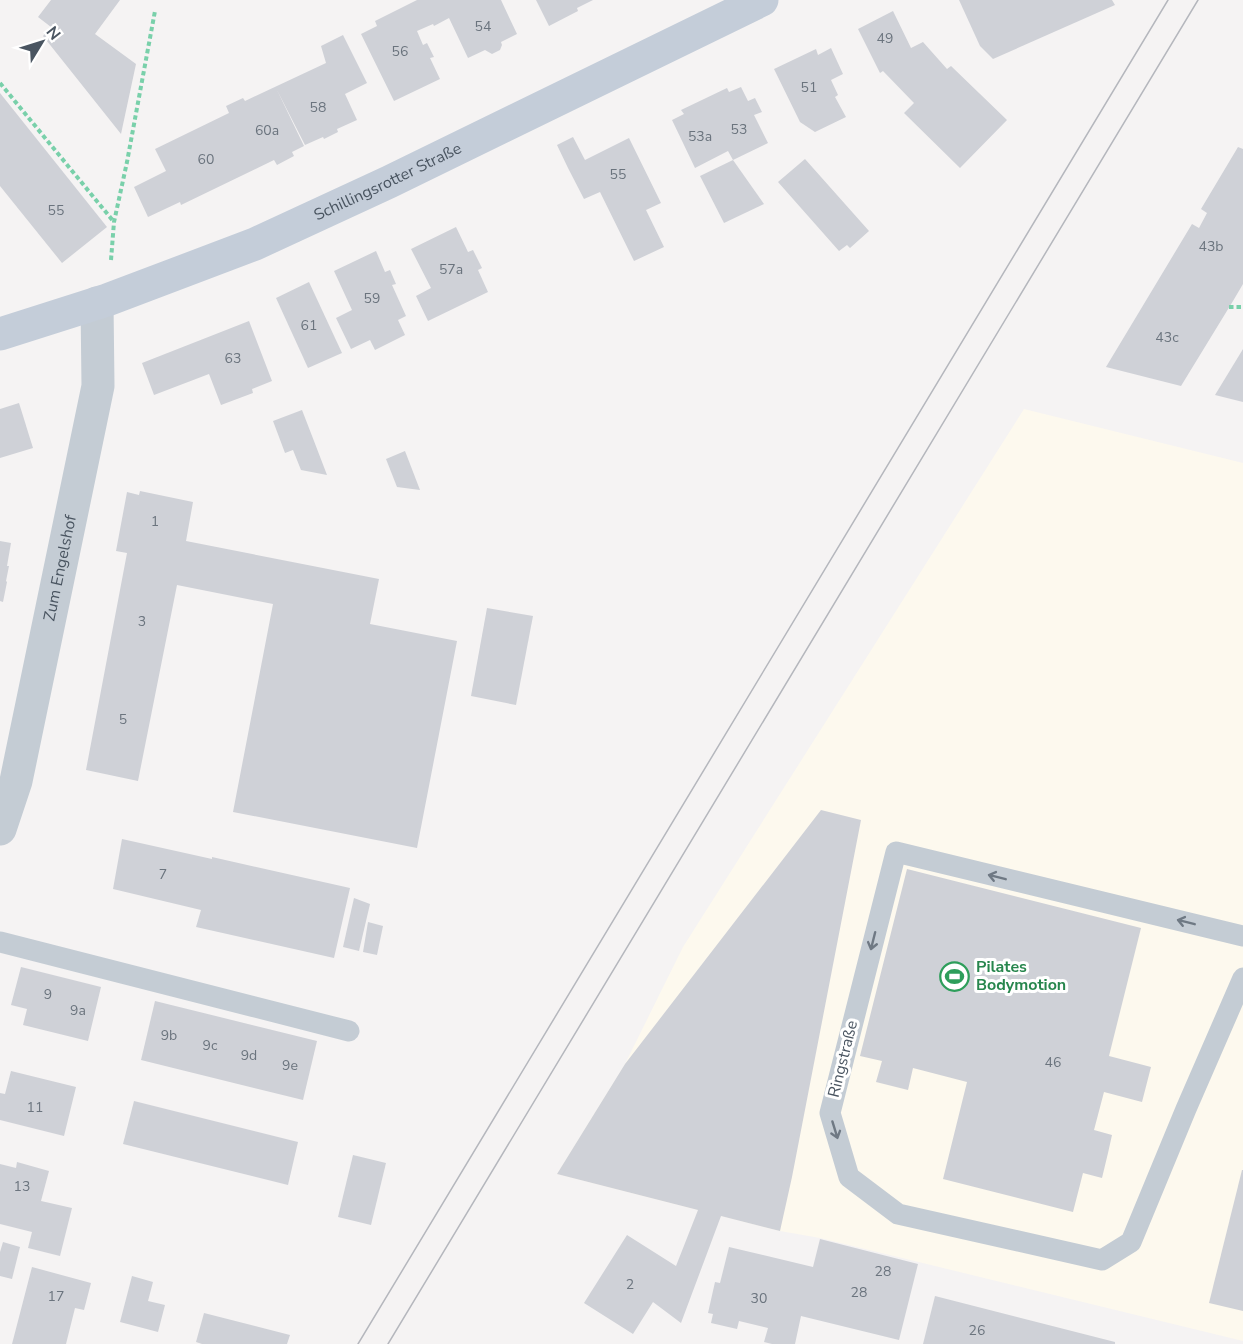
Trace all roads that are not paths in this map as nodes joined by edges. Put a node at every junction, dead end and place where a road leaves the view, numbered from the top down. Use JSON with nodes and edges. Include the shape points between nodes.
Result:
{"nodes":[{"id":1,"x":762,"y":0,"type":"edge"},
{"id":2,"x":102,"y":302,"type":"junction"},
{"id":3,"x":0,"y":334,"type":"edge"},
{"id":4,"x":0,"y":829,"type":"edge"},
{"id":5,"x":1243,"y":936,"type":"edge"},
{"id":6,"x":0,"y":942,"type":"edge"},
{"id":7,"x":1243,"y":978,"type":"edge"},
{"id":8,"x":349,"y":1031,"type":"dead end"}],
"edges":[{"from":1,"to":2,"type":"street","name":"Schillingsrotter Straße","via":[[255,244]]},
{"from":2,"to":3,"type":"street","name":"Schillingsrotter Straße"},
{"from":2,"to":4,"type":"street","name":"Zum Engelshof","via":[[98,386],[16,781]]},
{"from":5,"to":7,"type":"lane","name":"Ringstraße","one_way":true,"via":[[896,852],[830,1113],[849,1177],[898,1214],[1102,1260],[1131,1242]]},
{"from":6,"to":8,"type":"lane"}]}
